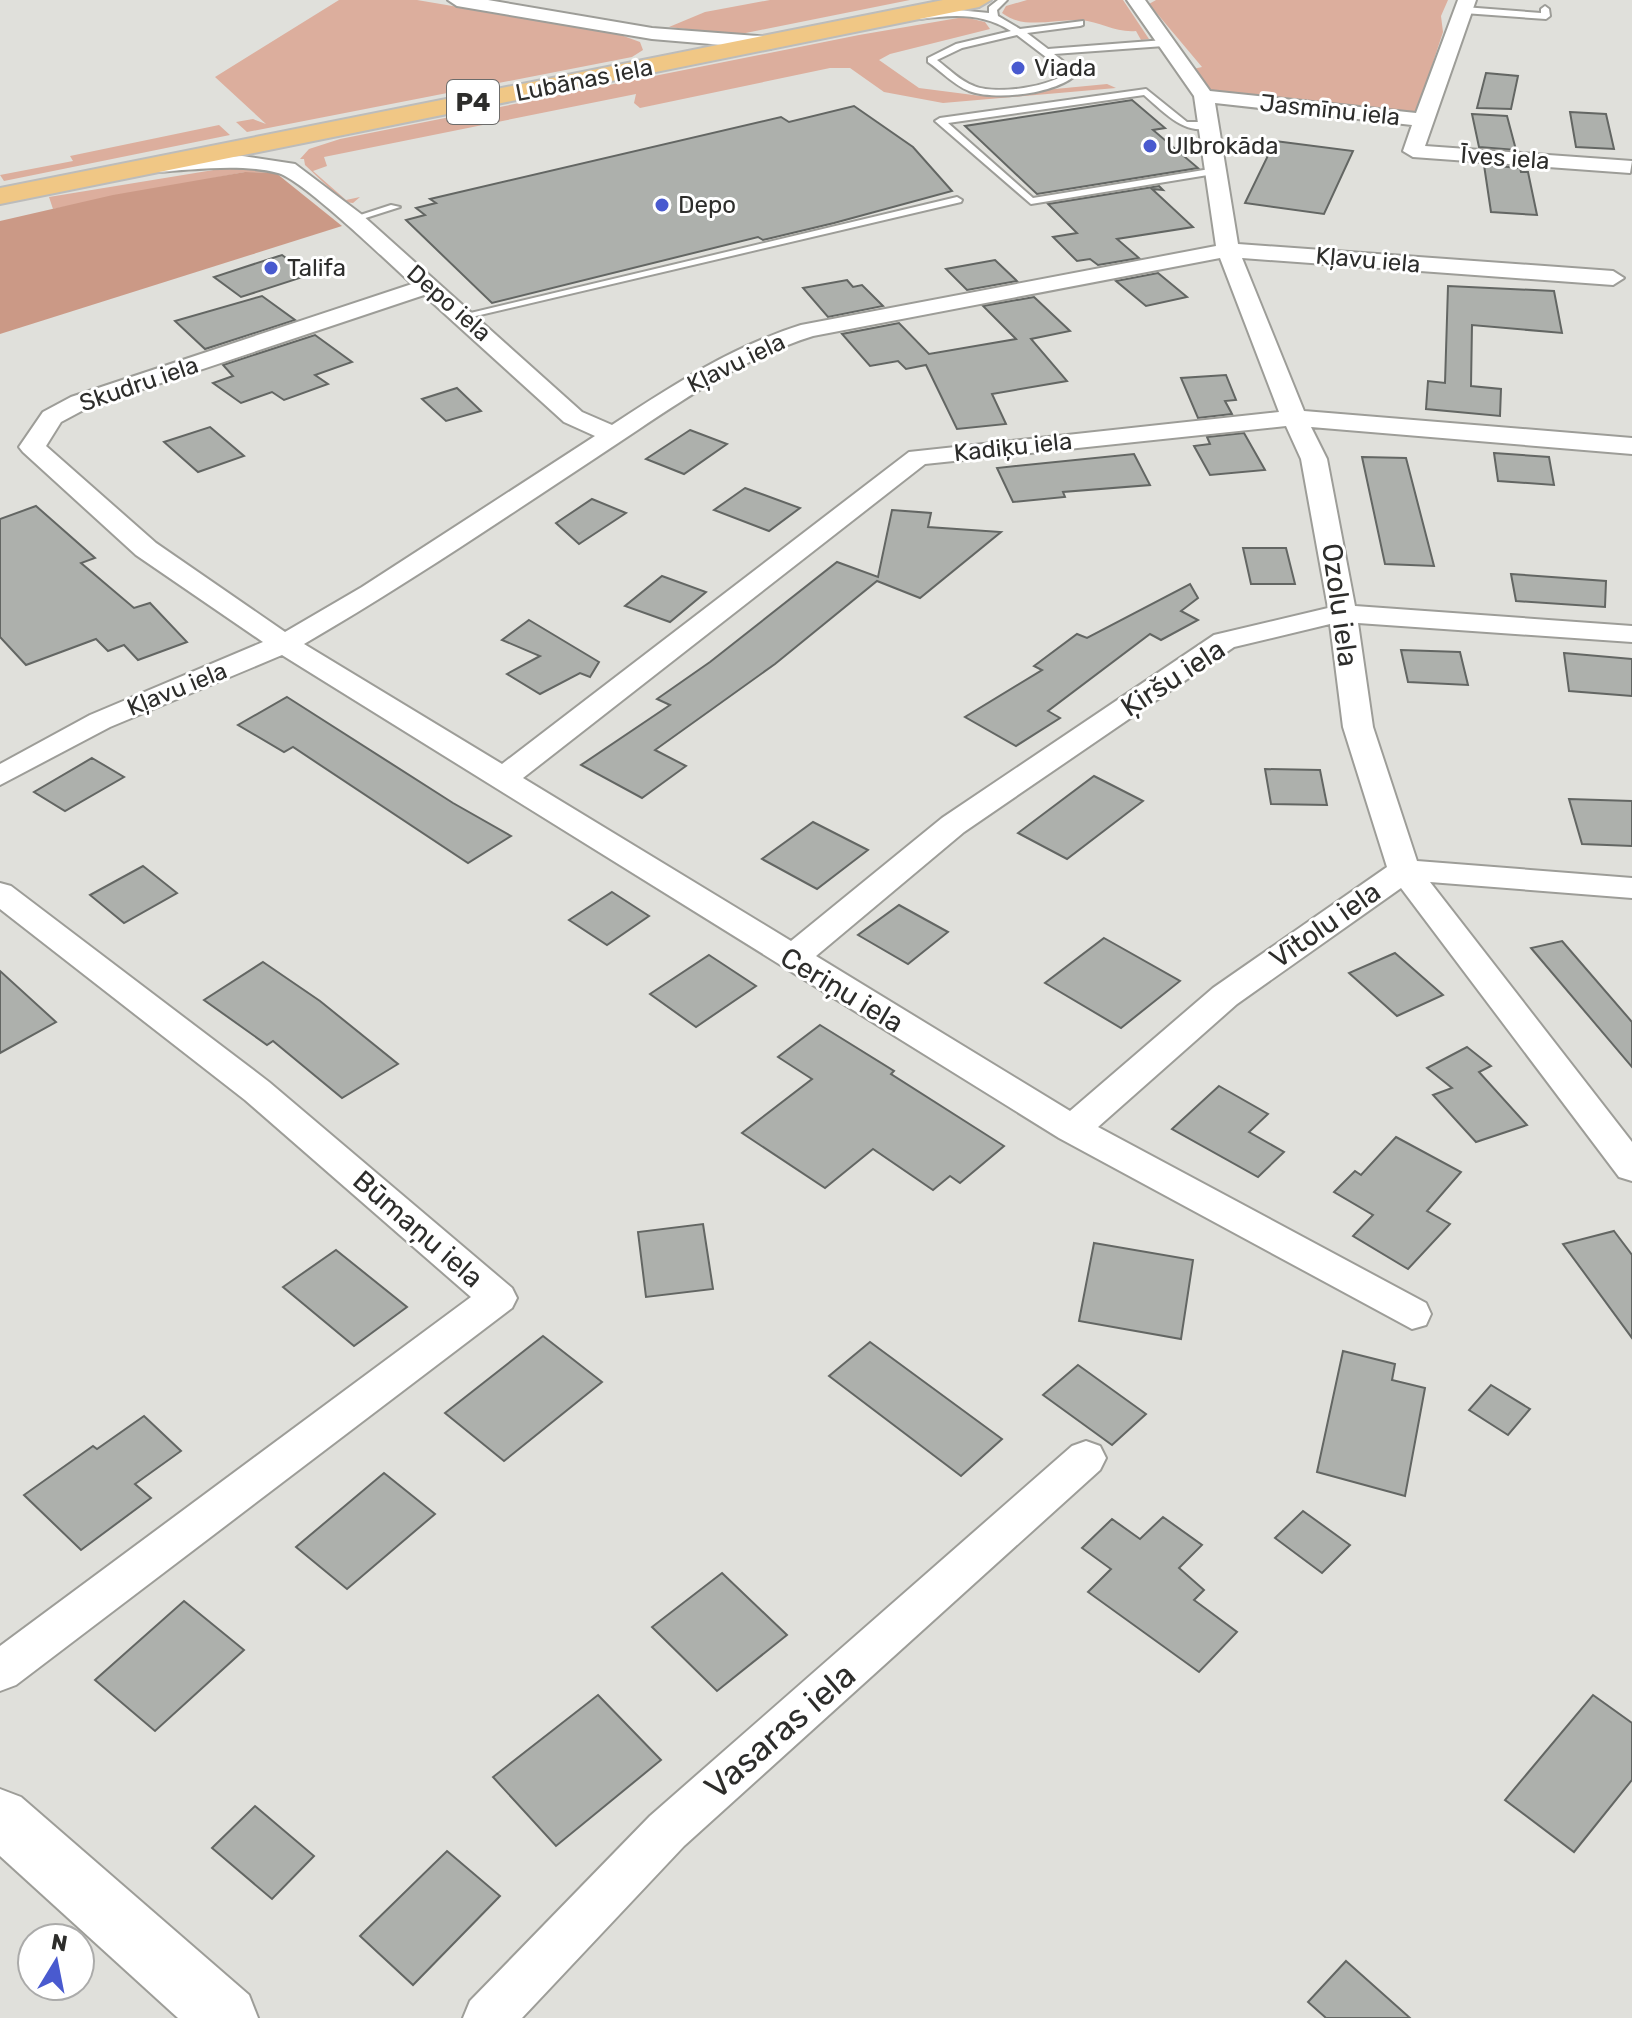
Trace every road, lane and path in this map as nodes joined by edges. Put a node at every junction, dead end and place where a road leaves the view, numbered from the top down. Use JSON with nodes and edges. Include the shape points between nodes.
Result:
{"nodes":[{"id":1,"x":457,"y":0,"type":"edge"},
{"id":2,"x":1003,"y":0,"type":"edge"},
{"id":3,"x":1136,"y":0,"type":"edge"},
{"id":4,"x":1466,"y":5,"type":"edge"},
{"id":5,"x":986,"y":9,"type":"edge"},
{"id":6,"x":1545,"y":9,"type":"dead end"},
{"id":7,"x":1080,"y":23,"type":"dead end"},
{"id":8,"x":1046,"y":27,"type":"junction"},
{"id":9,"x":1059,"y":31,"type":"dead end"},
{"id":10,"x":1016,"y":33,"type":"junction"},
{"id":11,"x":650,"y":34,"type":"junction"},
{"id":12,"x":1089,"y":40,"type":"dead end"},
{"id":13,"x":770,"y":43,"type":"junction"},
{"id":14,"x":1164,"y":43,"type":"junction"},
{"id":15,"x":1113,"y":47,"type":"junction"},
{"id":16,"x":1044,"y":52,"type":"junction"},
{"id":17,"x":623,"y":72,"type":"junction"},
{"id":18,"x":1204,"y":96,"type":"junction"},
{"id":19,"x":1424,"y":120,"type":"junction"},
{"id":20,"x":1211,"y":125,"type":"junction"},
{"id":21,"x":323,"y":132,"type":"junction"},
{"id":22,"x":154,"y":166,"type":"junction"},
{"id":23,"x":1630,"y":167,"type":"dead end"},
{"id":24,"x":288,"y":168,"type":"junction"},
{"id":25,"x":1216,"y":171,"type":"junction"},
{"id":26,"x":0,"y":196,"type":"edge"},
{"id":27,"x":957,"y":200,"type":"dead end"},
{"id":28,"x":395,"y":207,"type":"dead end"},
{"id":29,"x":353,"y":219,"type":"junction"},
{"id":30,"x":1228,"y":250,"type":"junction"},
{"id":31,"x":1613,"y":278,"type":"dead end"},
{"id":32,"x":429,"y":286,"type":"junction"},
{"id":33,"x":463,"y":316,"type":"junction"},
{"id":34,"x":1294,"y":418,"type":"junction"},
{"id":35,"x":611,"y":434,"type":"junction"},
{"id":36,"x":1632,"y":446,"type":"edge"},
{"id":37,"x":1341,"y":613,"type":"junction"},
{"id":38,"x":1632,"y":634,"type":"edge"},
{"id":39,"x":284,"y":644,"type":"junction"},
{"id":40,"x":0,"y":776,"type":"edge"},
{"id":41,"x":502,"y":779,"type":"junction"},
{"id":42,"x":1404,"y":870,"type":"junction"},
{"id":43,"x":1632,"y":888,"type":"edge"},
{"id":44,"x":0,"y":893,"type":"edge"},
{"id":45,"x":791,"y":959,"type":"junction"},
{"id":46,"x":1072,"y":1129,"type":"junction"},
{"id":47,"x":1632,"y":1168,"type":"edge"},
{"id":48,"x":1412,"y":1314,"type":"dead end"},
{"id":49,"x":1086,"y":1458,"type":"dead end"},
{"id":50,"x":0,"y":1671,"type":"edge"},
{"id":51,"x":0,"y":1817,"type":"edge"},
{"id":52,"x":226,"y":2018,"type":"edge"},
{"id":53,"x":488,"y":2018,"type":"edge"}],
"edges":[{"from":1,"to":11,"type":"street"},
{"from":2,"to":5,"type":"lane"},
{"from":3,"to":14,"type":"street","name":"Ozolu iela"},
{"from":4,"to":6,"type":"lane","via":[[1546,16]]},
{"from":4,"to":19,"type":"street","name":"Jasmīnu iela"},
{"from":5,"to":10,"type":"lane"},
{"from":5,"to":13,"type":"main road","name":"Lubānas iela","number":"P4","via":[[889,18]]},
{"from":7,"to":8,"type":"lane"},
{"from":8,"to":9,"type":"lane"},
{"from":8,"to":10,"type":"lane"},
{"from":10,"to":16,"type":"lane"},
{"from":10,"to":16,"type":"lane","via":[[941,51],[931,60],[973,90],[1052,87],[1067,81],[1073,73]]},
{"from":11,"to":13,"type":"street"},
{"from":11,"to":17,"type":"street","via":[[661,48],[652,61]]},
{"from":12,"to":15,"type":"lane"},
{"from":13,"to":17,"type":"main road","name":"Lubānas iela","number":"P4"},
{"from":14,"to":15,"type":"lane"},
{"from":14,"to":18,"type":"street","name":"Ozolu iela"},
{"from":15,"to":16,"type":"lane"},
{"from":17,"to":21,"type":"main road","name":"Lubānas iela","number":"P4"},
{"from":18,"to":19,"type":"street","name":"Jasmīnu iela"},
{"from":18,"to":20,"type":"street","name":"Ozolu iela"},
{"from":19,"to":23,"type":"street","name":"Īves iela","via":[[1413,151]]},
{"from":20,"to":25,"type":"street","name":"Ozolu iela"},
{"from":20,"to":25,"type":"lane","via":[[1185,125],[1146,92],[940,121],[1031,201]]},
{"from":21,"to":22,"type":"main road","name":"Lubānas iela","number":"P4"},
{"from":21,"to":24,"type":"street","via":[[305,143]]},
{"from":22,"to":24,"type":"street","via":[[242,162]]},
{"from":22,"to":26,"type":"main road","name":"Lubānas iela","number":"P4"},
{"from":24,"to":29,"type":"street","name":"Depo iela"},
{"from":25,"to":30,"type":"street","name":"Ozolu iela"},
{"from":27,"to":33,"type":"lane"},
{"from":28,"to":29,"type":"lane"},
{"from":29,"to":32,"type":"street","name":"Depo iela"},
{"from":30,"to":31,"type":"street","name":"Kļavu iela"},
{"from":30,"to":34,"type":"street","name":"Ozolu iela"},
{"from":30,"to":35,"type":"street","name":"Kļavu iela","via":[[809,330],[764,344],[716,369]]},
{"from":32,"to":33,"type":"street","name":"Depo iela"},
{"from":32,"to":39,"type":"street","name":"Skudru iela","via":[[80,402],[52,417],[32,447],[146,549]]},
{"from":33,"to":35,"type":"street","name":"Depo iela","via":[[573,417]]},
{"from":34,"to":36,"type":"street","name":"Kadiķu iela"},
{"from":34,"to":37,"type":"street","name":"Ozolu iela","via":[[1314,459]]},
{"from":34,"to":41,"type":"street","name":"Kadiķu iela","via":[[918,457]]},
{"from":35,"to":39,"type":"street","name":"Kļavu iela","via":[[372,593]]},
{"from":37,"to":38,"type":"street","name":"Ķiršu iela"},
{"from":37,"to":42,"type":"street","name":"Ozolu iela","via":[[1358,727]]},
{"from":37,"to":45,"type":"street","name":"Ķiršu iela","via":[[1224,641],[953,825]]},
{"from":39,"to":40,"type":"street","name":"Kļavu iela","via":[[100,721]]},
{"from":39,"to":41,"type":"street","name":"Ceriņu iela"},
{"from":41,"to":45,"type":"street","name":"Ceriņu iela"},
{"from":42,"to":43,"type":"street","name":"Vītolu iela"},
{"from":42,"to":46,"type":"street","name":"Vītolu iela","via":[[1225,996]]},
{"from":42,"to":47,"type":"street","name":"Ozolu iela"},
{"from":44,"to":50,"type":"street","name":"Būmaņu iela","via":[[257,1091],[498,1298]]},
{"from":45,"to":46,"type":"street","name":"Ceriņu iela"},
{"from":46,"to":48,"type":"street","name":"Ceriņu iela"},
{"from":49,"to":53,"type":"street","name":"Vasaras iela","via":[[667,1831]]},
{"from":51,"to":52,"type":"street"}]}
